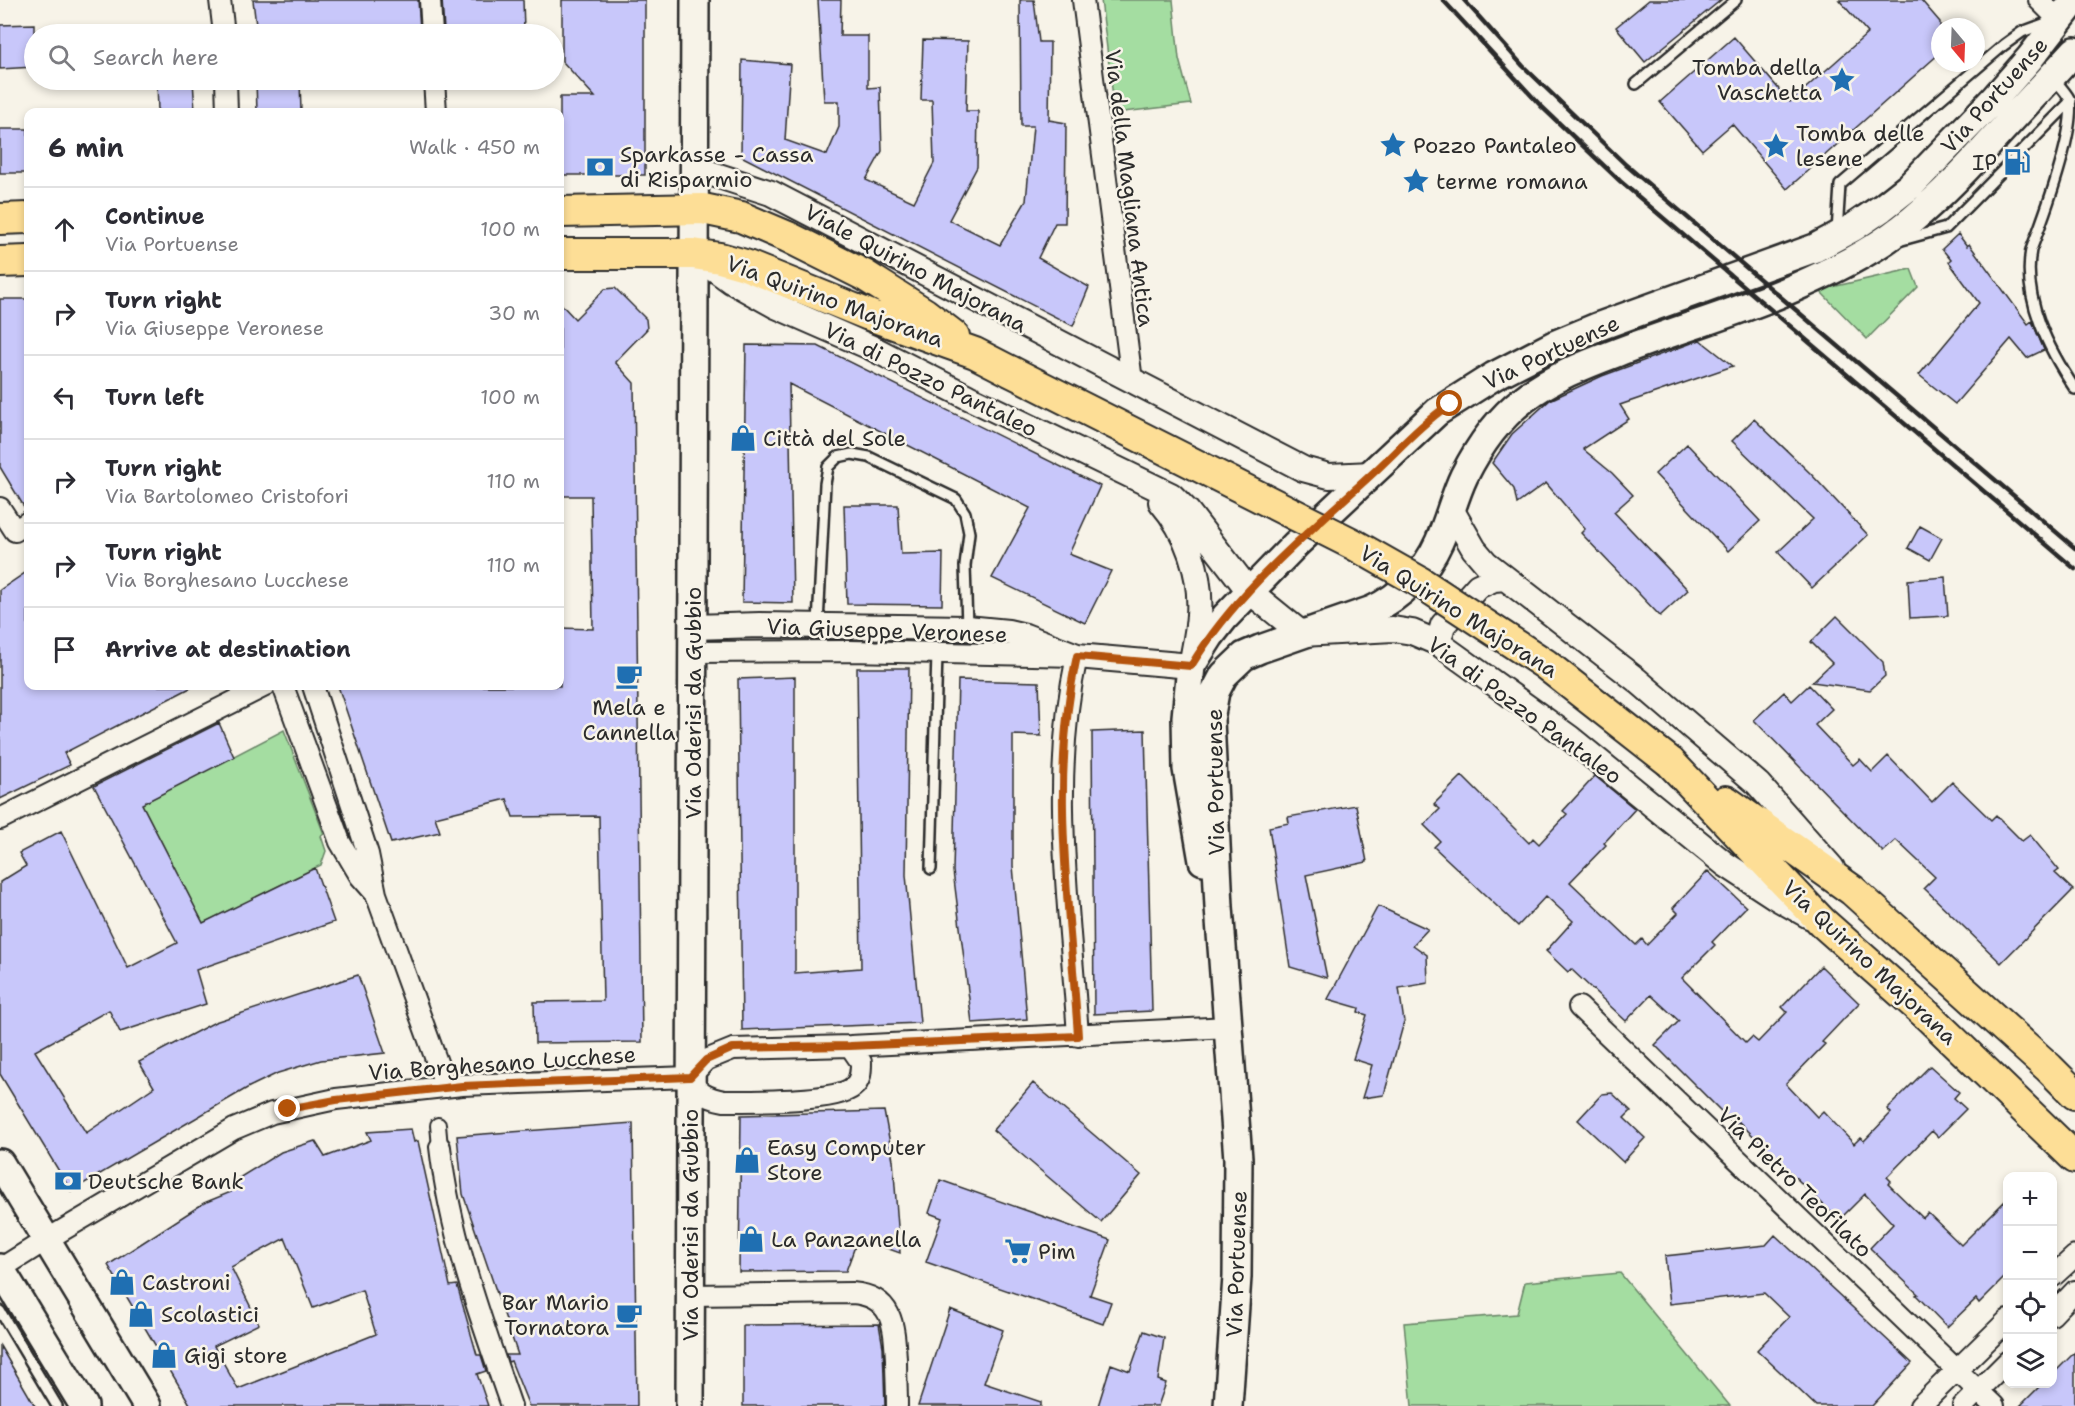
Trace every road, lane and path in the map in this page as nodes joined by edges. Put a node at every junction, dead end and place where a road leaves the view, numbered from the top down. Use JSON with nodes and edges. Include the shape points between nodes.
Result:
{"nodes":[{"id":1,"x":220,"y":0,"type":"edge"},
{"id":2,"x":430,"y":0,"type":"edge"},
{"id":3,"x":695,"y":0,"type":"edge"},
{"id":4,"x":1083,"y":0,"type":"edge"},
{"id":5,"x":1736,"y":0,"type":"edge"},
{"id":6,"x":2039,"y":0,"type":"edge"},
{"id":7,"x":2070,"y":9,"type":"edge"},
{"id":8,"x":223,"y":24,"type":"edge"},
{"id":9,"x":431,"y":24,"type":"edge"},
{"id":10,"x":2075,"y":51,"type":"edge"},
{"id":11,"x":2052,"y":76,"type":"junction"},
{"id":12,"x":1636,"y":84,"type":"dead end"},
{"id":13,"x":226,"y":90,"type":"edge"},
{"id":14,"x":434,"y":90,"type":"edge"},
{"id":15,"x":2071,"y":101,"type":"junction"},
{"id":16,"x":227,"y":108,"type":"edge"},
{"id":17,"x":435,"y":108,"type":"edge"},
{"id":18,"x":694,"y":168,"type":"junction"},
{"id":19,"x":694,"y":210,"type":"junction"},
{"id":20,"x":564,"y":212,"type":"edge"},
{"id":21,"x":24,"y":218,"type":"edge"},
{"id":22,"x":0,"y":219,"type":"edge"},
{"id":23,"x":1837,"y":237,"type":"junction"},
{"id":24,"x":1871,"y":249,"type":"junction"},
{"id":25,"x":564,"y":254,"type":"edge"},
{"id":26,"x":693,"y":254,"type":"junction"},
{"id":27,"x":24,"y":261,"type":"edge"},
{"id":28,"x":0,"y":262,"type":"edge"},
{"id":29,"x":975,"y":353,"type":"junction"},
{"id":30,"x":1132,"y":381,"type":"junction"},
{"id":31,"x":2075,"y":390,"type":"edge"},
{"id":32,"x":1372,"y":474,"type":"junction"},
{"id":33,"x":1140,"y":481,"type":"junction"},
{"id":34,"x":0,"y":508,"type":"edge"},
{"id":35,"x":1451,"y":508,"type":"junction"},
{"id":36,"x":22,"y":527,"type":"edge"},
{"id":37,"x":1504,"y":578,"type":"junction"},
{"id":38,"x":1249,"y":591,"type":"junction"},
{"id":39,"x":818,"y":626,"type":"junction"},
{"id":40,"x":967,"y":628,"type":"junction"},
{"id":41,"x":1302,"y":633,"type":"junction"},
{"id":42,"x":693,"y":639,"type":"junction"},
{"id":43,"x":1438,"y":643,"type":"junction"},
{"id":44,"x":937,"y":654,"type":"junction"},
{"id":45,"x":1077,"y":656,"type":"junction"},
{"id":46,"x":1191,"y":666,"type":"junction"},
{"id":47,"x":256,"y":690,"type":"edge"},
{"id":48,"x":284,"y":690,"type":"edge"},
{"id":49,"x":314,"y":690,"type":"edge"},
{"id":50,"x":1670,"y":762,"type":"junction"},
{"id":51,"x":0,"y":819,"type":"edge"},
{"id":52,"x":931,"y":869,"type":"dead end"},
{"id":53,"x":1851,"y":890,"type":"junction"},
{"id":54,"x":376,"y":894,"type":"junction"},
{"id":55,"x":1219,"y":907,"type":"junction"},
{"id":56,"x":1822,"y":922,"type":"junction"},
{"id":57,"x":1579,"y":1007,"type":"dead end"},
{"id":58,"x":1229,"y":1027,"type":"junction"},
{"id":59,"x":1078,"y":1036,"type":"junction"},
{"id":60,"x":850,"y":1046,"type":"junction"},
{"id":61,"x":690,"y":1077,"type":"junction"},
{"id":62,"x":446,"y":1087,"type":"junction"},
{"id":63,"x":2075,"y":1094,"type":"edge"},
{"id":64,"x":438,"y":1125,"type":"dead end"},
{"id":65,"x":440,"y":1147,"type":"joint"},
{"id":66,"x":2075,"y":1158,"type":"edge"},
{"id":67,"x":0,"y":1163,"type":"edge"},
{"id":68,"x":46,"y":1240,"type":"junction"},
{"id":69,"x":2075,"y":1256,"type":"edge"},
{"id":70,"x":0,"y":1269,"type":"edge"},
{"id":71,"x":2057,"y":1272,"type":"edge"},
{"id":72,"x":2075,"y":1291,"type":"edge"},
{"id":73,"x":690,"y":1294,"type":"junction"},
{"id":74,"x":2057,"y":1310,"type":"edge"},
{"id":75,"x":0,"y":1311,"type":"edge"},
{"id":76,"x":2003,"y":1324,"type":"edge"},
{"id":77,"x":2003,"y":1365,"type":"edge"},
{"id":78,"x":1956,"y":1370,"type":"junction"},
{"id":79,"x":1978,"y":1391,"type":"junction"},
{"id":80,"x":57,"y":1406,"type":"edge"},
{"id":81,"x":84,"y":1406,"type":"edge"},
{"id":82,"x":147,"y":1406,"type":"edge"},
{"id":83,"x":511,"y":1406,"type":"edge"},
{"id":84,"x":690,"y":1406,"type":"edge"},
{"id":85,"x":897,"y":1406,"type":"edge"},
{"id":86,"x":1228,"y":1406,"type":"edge"},
{"id":87,"x":1920,"y":1406,"type":"edge"},
{"id":88,"x":1963,"y":1406,"type":"edge"},
{"id":89,"x":1994,"y":1406,"type":"edge"}],
"edges":[{"from":1,"to":8,"type":"street"},
{"from":2,"to":9,"type":"street"},
{"from":3,"to":18,"type":"main road","name":"Via Oderisi da Gubbio"},
{"from":4,"to":30,"type":"street","name":"Via della Magliana Antica"},
{"from":5,"to":12,"type":"lane"},
{"from":6,"to":7,"type":"street"},
{"from":7,"to":23,"type":"main road","name":"Via Portuense","via":[[1994,99],[1910,186]]},
{"from":7,"to":23,"type":"lane","via":[[2004,45],[1840,184]]},
{"from":10,"to":11,"type":"main road","name":"Via Portuense"},
{"from":11,"to":15,"type":"lane"},
{"from":11,"to":24,"type":"main road","name":"Via Portuense","via":[[1949,187],[1902,229]]},
{"from":13,"to":16,"type":"street"},
{"from":14,"to":17,"type":"street"},
{"from":15,"to":24,"type":"lane","via":[[1946,228]]},
{"from":15,"to":31,"type":"lane","via":[[2073,139],[2029,261],[2037,316],[2055,360]]},
{"from":18,"to":19,"type":"main road","name":"Via Oderisi da Gubbio"},
{"from":18,"to":30,"type":"street","name":"Viale Quirino Majorana","via":[[771,193]]},
{"from":19,"to":20,"type":"main road","name":"Via Quirino Majorana"},
{"from":19,"to":26,"type":"main road","name":"Via Oderisi da Gubbio"},
{"from":19,"to":29,"type":"main road","name":"Via Quirino Majorana","via":[[715,210],[741,217],[827,256],[924,313]]},
{"from":21,"to":22,"type":"main road"},
{"from":23,"to":32,"type":"main road","name":"Via Portuense","via":[[1597,327],[1516,365],[1437,412]]},
{"from":24,"to":35,"type":"main road","name":"Via Portuense","via":[[1795,288],[1581,367],[1540,388],[1518,404],[1491,433],[1470,465]]},
{"from":25,"to":26,"type":"main road","name":"Via Quirino Majorana"},
{"from":26,"to":29,"type":"main road","name":"Via Quirino Majorana","via":[[745,266]]},
{"from":26,"to":33,"type":"street","name":"Via di Pozzo Pantaleo","via":[[776,306],[872,348]]},
{"from":26,"to":42,"type":"main road","name":"Via Oderisi da Gubbio"},
{"from":27,"to":28,"type":"main road"},
{"from":29,"to":50,"type":"main road","name":"Via Quirino Majorana","bridge":true,"via":[[1342,538],[1420,582],[1545,664]]},
{"from":30,"to":32,"type":"street","via":[[1303,469],[1329,477]]},
{"from":32,"to":38,"type":"main road","name":"Via Portuense"},
{"from":33,"to":38,"type":"street","name":"Via di Pozzo Pantaleo","via":[[1181,503]]},
{"from":33,"to":46,"type":"street","name":"Via di Pozzo Pantaleo","via":[[1176,522],[1194,565],[1200,613]]},
{"from":34,"to":36,"type":"street"},
{"from":35,"to":37,"type":"street","name":"Via Quirino Majorana","via":[[1480,556]]},
{"from":35,"to":41,"type":"main road","name":"Via Portuense","via":[[1429,560],[1387,604]]},
{"from":37,"to":43,"type":"street","via":[[1478,586],[1443,625]]},
{"from":37,"to":53,"type":"street","name":"Via Quirino Majorana","via":[[1638,681],[1758,784]]},
{"from":38,"to":41,"type":"street","name":"Via di Pozzo Pantaleo"},
{"from":38,"to":46,"type":"main road","name":"Via Portuense","via":[[1210,636]]},
{"from":39,"to":40,"type":"street","name":"Via Giuseppe Veronese"},
{"from":39,"to":40,"type":"lane","via":[[828,466],[838,457],[852,454],[869,457],[956,499],[965,513],[969,533],[965,566]]},
{"from":39,"to":42,"type":"street","name":"Via Giuseppe Veronese"},
{"from":40,"to":45,"type":"street","name":"Via Giuseppe Veronese","via":[[1025,636]]},
{"from":41,"to":43,"type":"street","name":"Via di Pozzo Pantaleo","via":[[1393,629]]},
{"from":41,"to":55,"type":"main road","name":"Via Portuense","via":[[1244,656],[1224,675],[1215,692],[1210,740]]},
{"from":42,"to":44,"type":"street","name":"Via Giuseppe Veronese"},
{"from":42,"to":61,"type":"main road","name":"Via Oderisi da Gubbio"},
{"from":43,"to":56,"type":"street","name":"Via di Pozzo Pantaleo","via":[[1570,738],[1725,864]]},
{"from":44,"to":45,"type":"street","name":"Via Giuseppe Veronese"},
{"from":44,"to":52,"type":"lane"},
{"from":45,"to":46,"type":"street","name":"Via Giuseppe Veronese"},
{"from":45,"to":59,"type":"street","via":[[1063,763],[1064,865]]},
{"from":46,"to":55,"type":"main road","name":"Via Portuense","via":[[1186,717],[1188,769],[1200,851]]},
{"from":47,"to":51,"type":"street"},
{"from":48,"to":54,"type":"street","via":[[340,842]]},
{"from":49,"to":54,"type":"street","via":[[368,854]]},
{"from":50,"to":53,"type":"main road","name":"Via Quirino Majorana"},
{"from":50,"to":56,"type":"main road","name":"Via Quirino Majorana"},
{"from":53,"to":63,"type":"main road","name":"Via Quirino Majorana"},
{"from":54,"to":62,"type":"street"},
{"from":55,"to":58,"type":"main road","name":"Via Portuense"},
{"from":56,"to":66,"type":"main road","name":"Via Quirino Majorana","via":[[1928,1016]]},
{"from":57,"to":78,"type":"street","name":"Via Pietro Teofilato"},
{"from":58,"to":59,"type":"street"},
{"from":58,"to":86,"type":"main road","name":"Via Portuense","via":[[1239,1220]]},
{"from":59,"to":60,"type":"street"},
{"from":60,"to":61,"type":"street","via":[[733,1048],[706,1060]]},
{"from":60,"to":61,"type":"street","via":[[861,1062],[859,1081],[834,1095],[724,1101],[699,1091]]},
{"from":61,"to":62,"type":"street","name":"Via Borghesano Lucchese"},
{"from":61,"to":73,"type":"main road","name":"Via Oderisi da Gubbio"},
{"from":62,"to":68,"type":"street","name":"Via Borghesano Lucchese","via":[[336,1100],[262,1116]]},
{"from":64,"to":65,"type":"street"},
{"from":65,"to":83,"type":"street","via":[[456,1234]]},
{"from":67,"to":68,"type":"main road"},
{"from":68,"to":70,"type":"street","name":"Via Borghesano Lucchese"},
{"from":68,"to":82,"type":"main road"},
{"from":69,"to":71,"type":"street"},
{"from":70,"to":81,"type":"main road"},
{"from":72,"to":74,"type":"street"},
{"from":73,"to":84,"type":"main road","name":"Via Oderisi da Gubbio"},
{"from":73,"to":85,"type":"street","via":[[852,1293],[876,1300],[887,1310],[893,1325]]},
{"from":75,"to":80,"type":"lane"},
{"from":76,"to":78,"type":"street"},
{"from":77,"to":79,"type":"street"},
{"from":78,"to":79,"type":"street","name":"Via Pietro Teofilato"},
{"from":78,"to":87,"type":"street"},
{"from":79,"to":88,"type":"street"},
{"from":79,"to":89,"type":"street","name":"Via Pietro Teofilato"}]}
